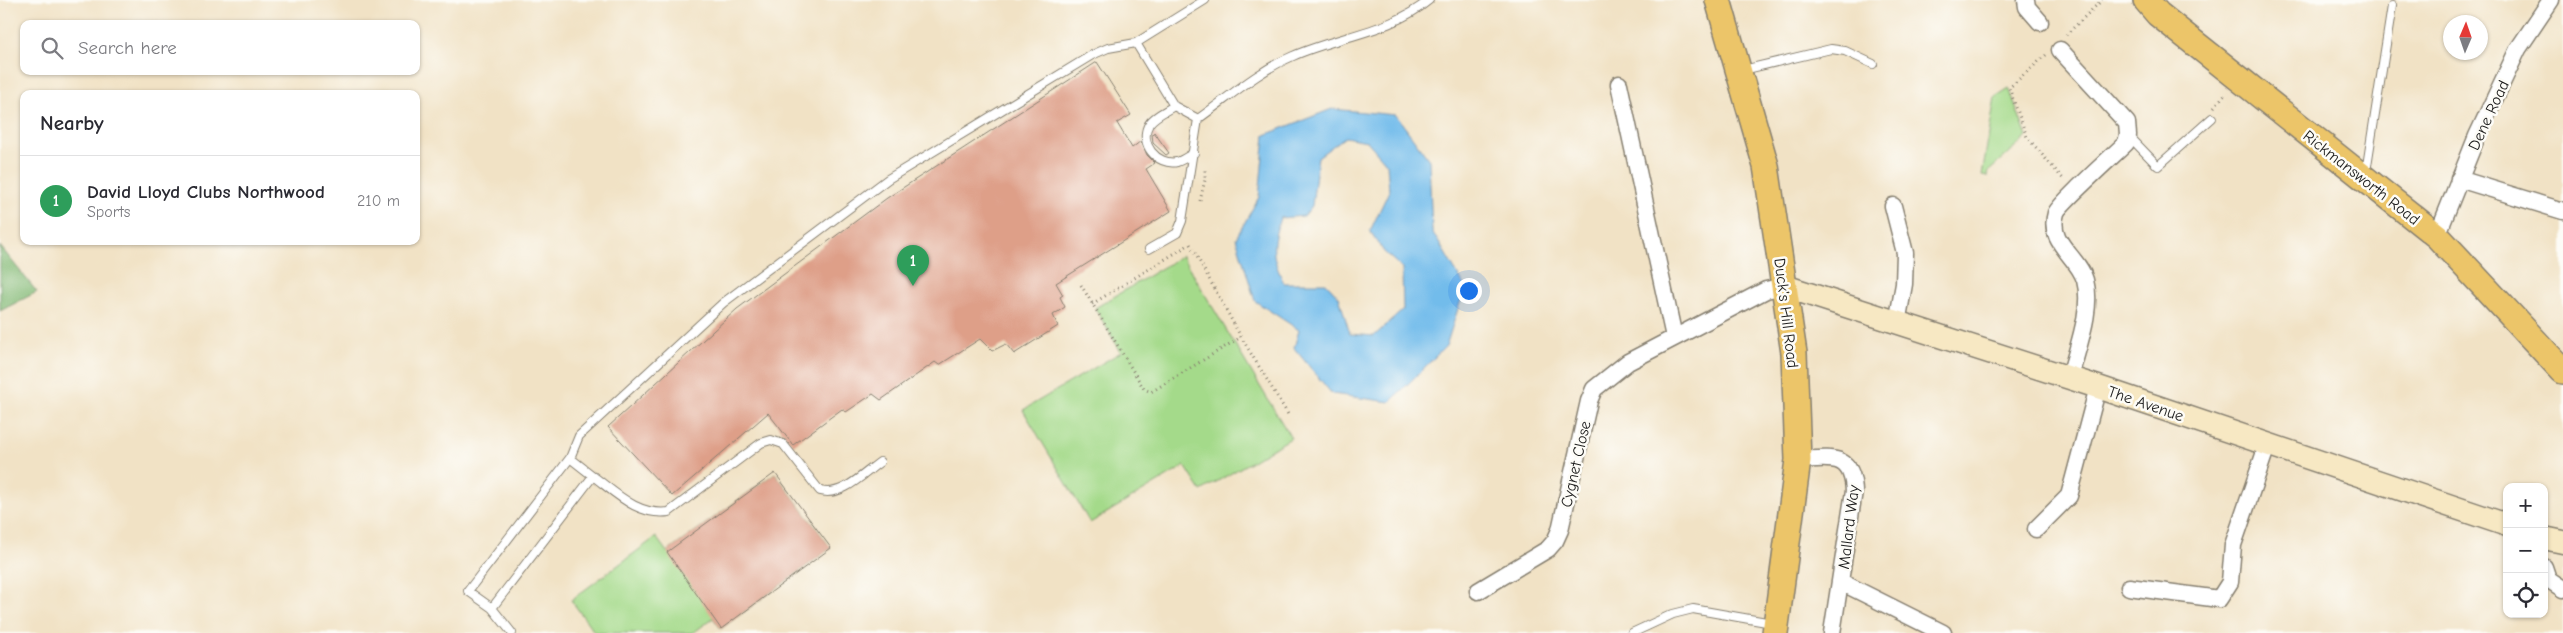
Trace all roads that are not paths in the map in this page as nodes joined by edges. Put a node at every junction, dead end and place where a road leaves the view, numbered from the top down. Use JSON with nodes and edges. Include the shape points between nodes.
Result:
{"nodes":[{"id":1,"x":1205,"y":0,"type":"edge"},
{"id":2,"x":1429,"y":0,"type":"edge"},
{"id":3,"x":1718,"y":0,"type":"edge"},
{"id":4,"x":2026,"y":0,"type":"edge"},
{"id":5,"x":2146,"y":0,"type":"edge"},
{"id":6,"x":2551,"y":0,"type":"edge"},
{"id":7,"x":2392,"y":6,"type":"dead end"},
{"id":8,"x":2040,"y":22,"type":"dead end"},
{"id":9,"x":1136,"y":43,"type":"junction"},
{"id":10,"x":2058,"y":48,"type":"road end"},
{"id":11,"x":1873,"y":64,"type":"dead end"},
{"id":12,"x":1738,"y":71,"type":"junction"},
{"id":13,"x":1619,"y":84,"type":"dead end"},
{"id":14,"x":1174,"y":106,"type":"junction"},
{"id":15,"x":1198,"y":118,"type":"junction"},
{"id":16,"x":2212,"y":118,"type":"road end"},
{"id":17,"x":2128,"y":134,"type":"junction"},
{"id":18,"x":1194,"y":153,"type":"junction"},
{"id":19,"x":2365,"y":179,"type":"junction"},
{"id":20,"x":2459,"y":179,"type":"junction"},
{"id":21,"x":1893,"y":206,"type":"dead end"},
{"id":22,"x":2563,"y":211,"type":"edge"},
{"id":23,"x":2437,"y":236,"type":"junction"},
{"id":24,"x":1149,"y":249,"type":"dead end"},
{"id":25,"x":1784,"y":286,"type":"junction"},
{"id":26,"x":1897,"y":323,"type":"junction"},
{"id":27,"x":1674,"y":337,"type":"junction"},
{"id":28,"x":2563,"y":371,"type":"edge"},
{"id":29,"x":2070,"y":378,"type":"junction"},
{"id":30,"x":2098,"y":387,"type":"junction"},
{"id":31,"x":2267,"y":446,"type":"junction"},
{"id":32,"x":570,"y":458,"type":"junction"},
{"id":33,"x":1798,"y":460,"type":"junction"},
{"id":34,"x":880,"y":462,"type":"dead end"},
{"id":35,"x":593,"y":476,"type":"junction"},
{"id":36,"x":2503,"y":525,"type":"edge"},
{"id":37,"x":2036,"y":529,"type":"dead end"},
{"id":38,"x":2553,"y":540,"type":"edge"},
{"id":39,"x":2548,"y":552,"type":"edge"},
{"id":40,"x":2546,"y":573,"type":"edge"},
{"id":41,"x":1841,"y":582,"type":"junction"},
{"id":42,"x":2128,"y":587,"type":"dead end"},
{"id":43,"x":2563,"y":589,"type":"edge"},
{"id":44,"x":1478,"y":591,"type":"dead end"},
{"id":45,"x":492,"y":608,"type":"junction"},
{"id":46,"x":1776,"y":628,"type":"edge"},
{"id":47,"x":512,"y":633,"type":"edge"},
{"id":48,"x":1632,"y":633,"type":"edge"},
{"id":49,"x":1832,"y":633,"type":"edge"},
{"id":50,"x":1943,"y":633,"type":"edge"}],
"edges":[{"from":1,"to":9,"type":"lane"},
{"from":2,"to":15,"type":"lane","via":[[1397,21],[1293,56],[1255,76]]},
{"from":3,"to":12,"type":"main road","name":"Duck's Hill Road"},
{"from":4,"to":8,"type":"street"},
{"from":5,"to":19,"type":"main road","name":"Rickmansworth Road","via":[[2158,14]]},
{"from":6,"to":20,"type":"street","name":"Dene Road","via":[[2518,49]]},
{"from":7,"to":19,"type":"lane"},
{"from":9,"to":14,"type":"lane"},
{"from":9,"to":32,"type":"lane","via":[[1092,54],[854,203],[723,303],[579,436]]},
{"from":10,"to":17,"type":"street","via":[[2127,123]]},
{"from":11,"to":12,"type":"lane","via":[[1845,51],[1831,50]]},
{"from":12,"to":25,"type":"main road","name":"Duck's Hill Road","via":[[1766,166]]},
{"from":13,"to":27,"type":"street"},
{"from":14,"to":15,"type":"lane"},
{"from":14,"to":18,"type":"lane","via":[[1149,123],[1147,145],[1158,160],[1169,162],[1183,160]]},
{"from":15,"to":18,"type":"lane"},
{"from":16,"to":17,"type":"lane","via":[[2158,166]]},
{"from":17,"to":29,"type":"street","via":[[2126,143],[2056,212],[2055,228],[2060,246],[2085,280],[2087,305]]},
{"from":18,"to":24,"type":"lane","via":[[1177,233]]},
{"from":19,"to":23,"type":"main road","name":"Rickmansworth Road"},
{"from":20,"to":22,"type":"street"},
{"from":20,"to":23,"type":"street","name":"Dene Road"},
{"from":21,"to":26,"type":"street","via":[[1905,253],[1904,284]]},
{"from":23,"to":28,"type":"main road","name":"Rickmansworth Road"},
{"from":25,"to":26,"type":"street","name":"The Avenue"},
{"from":25,"to":27,"type":"street","name":"Cygnet Close","via":[[1766,290]]},
{"from":25,"to":33,"type":"main road","name":"Duck's Hill Road","via":[[1794,352]]},
{"from":26,"to":29,"type":"street","name":"The Avenue"},
{"from":27,"to":44,"type":"street","name":"Cygnet Close","via":[[1628,362],[1594,389],[1555,541],[1548,549]]},
{"from":29,"to":30,"type":"street","name":"The Avenue"},
{"from":30,"to":31,"type":"street","name":"The Avenue"},
{"from":30,"to":37,"type":"street","via":[[2069,496]]},
{"from":31,"to":36,"type":"street","name":"The Avenue"},
{"from":31,"to":42,"type":"street","via":[[2233,544],[2230,582],[2219,599]]},
{"from":32,"to":35,"type":"lane"},
{"from":32,"to":45,"type":"lane","via":[[468,591]]},
{"from":33,"to":41,"type":"street","name":"Mallard Way","via":[[1835,459],[1846,463],[1853,475],[1854,490]]},
{"from":33,"to":46,"type":"main road","name":"Duck's Hill Road"},
{"from":34,"to":35,"type":"lane","via":[[838,492],[828,493],[820,491],[783,444],[771,440],[761,443],[669,512],[654,514],[640,510]]},
{"from":35,"to":45,"type":"lane"},
{"from":38,"to":39,"type":"street"},
{"from":40,"to":43,"type":"street","via":[[2548,579]]},
{"from":41,"to":49,"type":"street","name":"Mallard Way"},
{"from":41,"to":50,"type":"street","name":"Mallard Way"},
{"from":45,"to":47,"type":"lane"},
{"from":46,"to":48,"type":"lane","via":[[1694,609],[1673,614]]}]}
